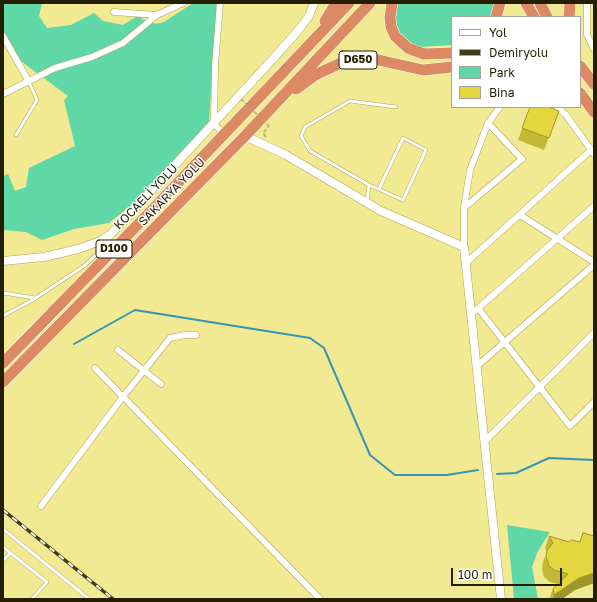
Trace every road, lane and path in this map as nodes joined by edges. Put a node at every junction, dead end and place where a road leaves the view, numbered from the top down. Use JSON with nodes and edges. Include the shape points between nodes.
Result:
{"nodes":[{"id":1,"x":183,"y":3,"type":"edge"},
{"id":2,"x":220,"y":3,"type":"edge"},
{"id":3,"x":314,"y":3,"type":"edge"},
{"id":4,"x":336,"y":3,"type":"edge"},
{"id":5,"x":349,"y":3,"type":"edge"},
{"id":6,"x":370,"y":3,"type":"edge"},
{"id":7,"x":392,"y":3,"type":"edge"},
{"id":8,"x":500,"y":3,"type":"edge"},
{"id":9,"x":526,"y":3,"type":"edge"},
{"id":10,"x":540,"y":3,"type":"edge"},
{"id":11,"x":570,"y":3,"type":"edge"},
{"id":12,"x":589,"y":6,"type":"edge"},
{"id":13,"x":114,"y":12,"type":"dead end"},
{"id":14,"x":157,"y":14,"type":"junction"},
{"id":15,"x":496,"y":16,"type":"edge"},
{"id":16,"x":533,"y":16,"type":"edge"},
{"id":17,"x":546,"y":16,"type":"edge"},
{"id":18,"x":569,"y":16,"type":"edge"},
{"id":19,"x":3,"y":36,"type":"edge"},
{"id":20,"x":594,"y":49,"type":"edge"},
{"id":21,"x":451,"y":53,"type":"edge"},
{"id":22,"x":451,"y":67,"type":"edge"},
{"id":23,"x":581,"y":67,"type":"edge"},
{"id":24,"x":28,"y":80,"type":"junction"},
{"id":25,"x":594,"y":84,"type":"edge"},
{"id":26,"x":3,"y":94,"type":"edge"},
{"id":27,"x":581,"y":94,"type":"edge"},
{"id":28,"x":241,"y":99,"type":"dead end"},
{"id":29,"x":581,"y":99,"type":"edge"},
{"id":30,"x":274,"y":104,"type":"junction"},
{"id":31,"x":396,"y":107,"type":"dead end"},
{"id":32,"x":499,"y":108,"type":"edge"},
{"id":33,"x":558,"y":108,"type":"edge"},
{"id":34,"x":593,"y":111,"type":"edge"},
{"id":35,"x":488,"y":122,"type":"junction"},
{"id":36,"x":214,"y":124,"type":"junction"},
{"id":37,"x":224,"y":134,"type":"junction"},
{"id":38,"x":264,"y":134,"type":"dead end"},
{"id":39,"x":16,"y":135,"type":"dead end"},
{"id":40,"x":245,"y":136,"type":"junction"},
{"id":41,"x":593,"y":152,"type":"edge"},
{"id":42,"x":369,"y":184,"type":"junction"},
{"id":43,"x":379,"y":189,"type":"junction"},
{"id":44,"x":367,"y":203,"type":"junction"},
{"id":45,"x":594,"y":206,"type":"edge"},
{"id":46,"x":464,"y":208,"type":"junction"},
{"id":47,"x":520,"y":215,"type":"junction"},
{"id":48,"x":558,"y":239,"type":"junction"},
{"id":49,"x":100,"y":241,"type":"junction"},
{"id":50,"x":464,"y":247,"type":"junction"},
{"id":51,"x":3,"y":262,"type":"edge"},
{"id":52,"x":467,"y":262,"type":"junction"},
{"id":53,"x":594,"y":262,"type":"edge"},
{"id":54,"x":594,"y":265,"type":"edge"},
{"id":55,"x":3,"y":293,"type":"edge"},
{"id":56,"x":35,"y":298,"type":"junction"},
{"id":57,"x":476,"y":311,"type":"junction"},
{"id":58,"x":3,"y":316,"type":"edge"},
{"id":59,"x":594,"y":333,"type":"edge"},
{"id":60,"x":196,"y":335,"type":"dead end"},
{"id":61,"x":505,"y":342,"type":"junction"},
{"id":62,"x":118,"y":350,"type":"dead end"},
{"id":63,"x":3,"y":363,"type":"edge"},
{"id":64,"x":477,"y":366,"type":"junction"},
{"id":65,"x":95,"y":368,"type":"dead end"},
{"id":66,"x":144,"y":371,"type":"junction"},
{"id":67,"x":3,"y":382,"type":"edge"},
{"id":68,"x":160,"y":384,"type":"dead end"},
{"id":69,"x":540,"y":385,"type":"junction"},
{"id":70,"x":122,"y":398,"type":"junction"},
{"id":71,"x":594,"y":402,"type":"edge"},
{"id":72,"x":485,"y":441,"type":"junction"},
{"id":73,"x":41,"y":506,"type":"dead end"},
{"id":74,"x":3,"y":529,"type":"edge"},
{"id":75,"x":3,"y":547,"type":"edge"},
{"id":76,"x":10,"y":553,"type":"junction"},
{"id":77,"x":3,"y":561,"type":"edge"},
{"id":78,"x":32,"y":599,"type":"edge"},
{"id":79,"x":89,"y":599,"type":"edge"},
{"id":80,"x":320,"y":599,"type":"edge"},
{"id":81,"x":501,"y":599,"type":"edge"}],
"edges":[{"from":1,"to":14,"type":"street"},
{"from":2,"to":36,"type":"street"},
{"from":3,"to":36,"type":"street","via":[[296,33]]},
{"from":4,"to":37,"type":"highway","via":[[329,16]]},
{"from":5,"to":37,"type":"highway","number":"D100"},
{"from":6,"to":30,"type":"highway","number":"D100"},
{"from":7,"to":21,"type":"highway","via":[[391,27],[395,36],[408,48],[424,54]]},
{"from":8,"to":15,"type":"highway"},
{"from":9,"to":16,"type":"highway"},
{"from":10,"to":17,"type":"highway"},
{"from":11,"to":18,"type":"highway"},
{"from":12,"to":20,"type":"street","via":[[587,35]]},
{"from":13,"to":14,"type":"street"},
{"from":14,"to":24,"type":"street","via":[[123,43]]},
{"from":19,"to":24,"type":"street"},
{"from":22,"to":30,"type":"highway","number":"D650","via":[[423,70],[374,59],[345,61],[315,75]]},
{"from":23,"to":25,"type":"highway"},
{"from":24,"to":26,"type":"street"},
{"from":24,"to":39,"type":"lane","via":[[37,100]]},
{"from":27,"to":34,"type":"highway"},
{"from":28,"to":38,"type":"path","bridge":true,"via":[[269,126]]},
{"from":29,"to":34,"type":"highway"},
{"from":30,"to":40,"type":"highway","name":"SAKARYA YOLU","number":"D100"},
{"from":31,"to":42,"type":"lane","via":[[350,101],[305,127],[301,136],[310,151]]},
{"from":32,"to":35,"type":"street"},
{"from":33,"to":41,"type":"street"},
{"from":35,"to":46,"type":"street","via":[[470,170]]},
{"from":35,"to":46,"type":"street","via":[[522,159]]},
{"from":36,"to":37,"type":"street"},
{"from":36,"to":49,"type":"street","via":[[110,235]]},
{"from":37,"to":63,"type":"highway","name":"KOCAELİ YOLU","number":"D100"},
{"from":40,"to":44,"type":"street","via":[[286,154]]},
{"from":40,"to":67,"type":"highway","name":"SAKARYA YOLU","number":"D100"},
{"from":41,"to":47,"type":"street"},
{"from":42,"to":43,"type":"lane"},
{"from":42,"to":44,"type":"lane"},
{"from":43,"to":43,"type":"lane","via":[[402,200],[426,150],[403,138]]},
{"from":44,"to":50,"type":"street"},
{"from":45,"to":48,"type":"street"},
{"from":46,"to":50,"type":"street"},
{"from":47,"to":48,"type":"street"},
{"from":47,"to":52,"type":"street"},
{"from":48,"to":53,"type":"street"},
{"from":48,"to":57,"type":"street"},
{"from":49,"to":51,"type":"street","via":[[44,257]]},
{"from":49,"to":56,"type":"lane","via":[[103,246],[84,266]]},
{"from":50,"to":52,"type":"street"},
{"from":52,"to":57,"type":"street"},
{"from":54,"to":61,"type":"street"},
{"from":55,"to":56,"type":"lane"},
{"from":56,"to":58,"type":"lane"},
{"from":57,"to":61,"type":"street"},
{"from":57,"to":64,"type":"street"},
{"from":59,"to":69,"type":"street"},
{"from":60,"to":66,"type":"street","via":[[170,338]]},
{"from":61,"to":64,"type":"street"},
{"from":61,"to":69,"type":"street"},
{"from":62,"to":66,"type":"street"},
{"from":64,"to":72,"type":"street"},
{"from":65,"to":70,"type":"street"},
{"from":66,"to":68,"type":"street"},
{"from":66,"to":70,"type":"street"},
{"from":69,"to":71,"type":"street","via":[[570,426]]},
{"from":69,"to":72,"type":"street"},
{"from":70,"to":73,"type":"street"},
{"from":70,"to":80,"type":"street"},
{"from":72,"to":81,"type":"street"},
{"from":74,"to":79,"type":"lane"},
{"from":75,"to":76,"type":"lane"},
{"from":76,"to":77,"type":"lane"},
{"from":76,"to":78,"type":"lane","via":[[47,582]]}]}
